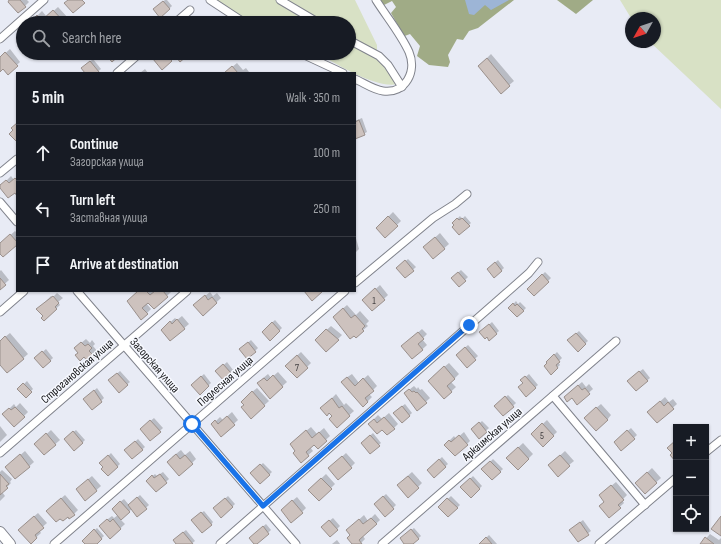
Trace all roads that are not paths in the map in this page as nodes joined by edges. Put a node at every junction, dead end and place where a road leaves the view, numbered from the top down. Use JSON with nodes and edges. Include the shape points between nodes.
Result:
{"nodes":[{"id":1,"x":44,"y":0,"type":"edge"},
{"id":2,"x":210,"y":0,"type":"edge"},
{"id":3,"x":280,"y":0,"type":"edge"},
{"id":4,"x":376,"y":0,"type":"edge"},
{"id":5,"x":190,"y":10,"type":"dead end"},
{"id":6,"x":26,"y":16,"type":"edge"},
{"id":7,"x":183,"y":16,"type":"edge"},
{"id":8,"x":235,"y":16,"type":"edge"},
{"id":9,"x":307,"y":16,"type":"edge"},
{"id":10,"x":16,"y":25,"type":"edge"},
{"id":11,"x":0,"y":39,"type":"edge"},
{"id":12,"x":356,"y":44,"type":"edge"},
{"id":13,"x":132,"y":60,"type":"edge"},
{"id":14,"x":315,"y":60,"type":"edge"},
{"id":15,"x":118,"y":72,"type":"edge"},
{"id":16,"x":340,"y":72,"type":"edge"},
{"id":17,"x":356,"y":79,"type":"edge"},
{"id":18,"x":402,"y":87,"type":"junction"},
{"id":19,"x":16,"y":160,"type":"edge"},
{"id":20,"x":0,"y":174,"type":"edge"},
{"id":21,"x":467,"y":194,"type":"dead end"},
{"id":22,"x":0,"y":202,"type":"edge"},
{"id":23,"x":16,"y":221,"type":"edge"},
{"id":24,"x":538,"y":262,"type":"dead end"},
{"id":25,"x":356,"y":282,"type":"edge"},
{"id":26,"x":23,"y":292,"type":"edge"},
{"id":27,"x":78,"y":292,"type":"edge"},
{"id":28,"x":186,"y":292,"type":"edge"},
{"id":29,"x":336,"y":294,"type":"edge"},
{"id":30,"x":0,"y":312,"type":"edge"},
{"id":31,"x":616,"y":341,"type":"dead end"},
{"id":32,"x":124,"y":345,"type":"junction"},
{"id":33,"x":553,"y":396,"type":"junction"},
{"id":34,"x":192,"y":424,"type":"junction"},
{"id":35,"x":721,"y":440,"type":"edge"},
{"id":36,"x":709,"y":450,"type":"edge"},
{"id":37,"x":0,"y":453,"type":"edge"},
{"id":38,"x":673,"y":481,"type":"edge"},
{"id":39,"x":645,"y":504,"type":"junction"},
{"id":40,"x":263,"y":506,"type":"junction"},
{"id":41,"x":0,"y":532,"type":"edge"},
{"id":42,"x":10,"y":544,"type":"edge"},
{"id":43,"x":54,"y":544,"type":"edge"},
{"id":44,"x":220,"y":544,"type":"edge"},
{"id":45,"x":296,"y":544,"type":"edge"},
{"id":46,"x":382,"y":544,"type":"edge"},
{"id":47,"x":599,"y":544,"type":"edge"}],
"edges":[{"from":1,"to":6,"type":"street"},
{"from":2,"to":8,"type":"street"},
{"from":3,"to":9,"type":"street"},
{"from":4,"to":18,"type":"street","via":[[409,51],[412,62],[410,76]]},
{"from":5,"to":7,"type":"street"},
{"from":10,"to":11,"type":"street"},
{"from":12,"to":18,"type":"street","via":[[379,56]]},
{"from":13,"to":15,"type":"street"},
{"from":14,"to":16,"type":"street"},
{"from":17,"to":18,"type":"street","via":[[382,91],[392,92]]},
{"from":19,"to":20,"type":"street"},
{"from":21,"to":25,"type":"street","via":[[432,218]]},
{"from":22,"to":23,"type":"street"},
{"from":24,"to":40,"type":"street","via":[[509,291]]},
{"from":26,"to":30,"type":"street"},
{"from":27,"to":32,"type":"street","name":"Загорская улица"},
{"from":28,"to":32,"type":"street","name":"Строгановская улица"},
{"from":29,"to":34,"type":"street","name":"Подлесная улица"},
{"from":31,"to":33,"type":"street","name":"Аркаимская улица"},
{"from":32,"to":34,"type":"street","name":"Загорская улица"},
{"from":32,"to":37,"type":"street","name":"Строгановская улица"},
{"from":33,"to":39,"type":"street"},
{"from":33,"to":46,"type":"street","name":"Аркаимская улица"},
{"from":34,"to":40,"type":"street","name":"Загорская улица"},
{"from":34,"to":43,"type":"street","name":"Подлесная улица"},
{"from":35,"to":36,"type":"street"},
{"from":38,"to":39,"type":"street"},
{"from":39,"to":47,"type":"street"},
{"from":40,"to":44,"type":"street"},
{"from":40,"to":45,"type":"street","name":"Загорская улица"},
{"from":41,"to":42,"type":"street"}]}
